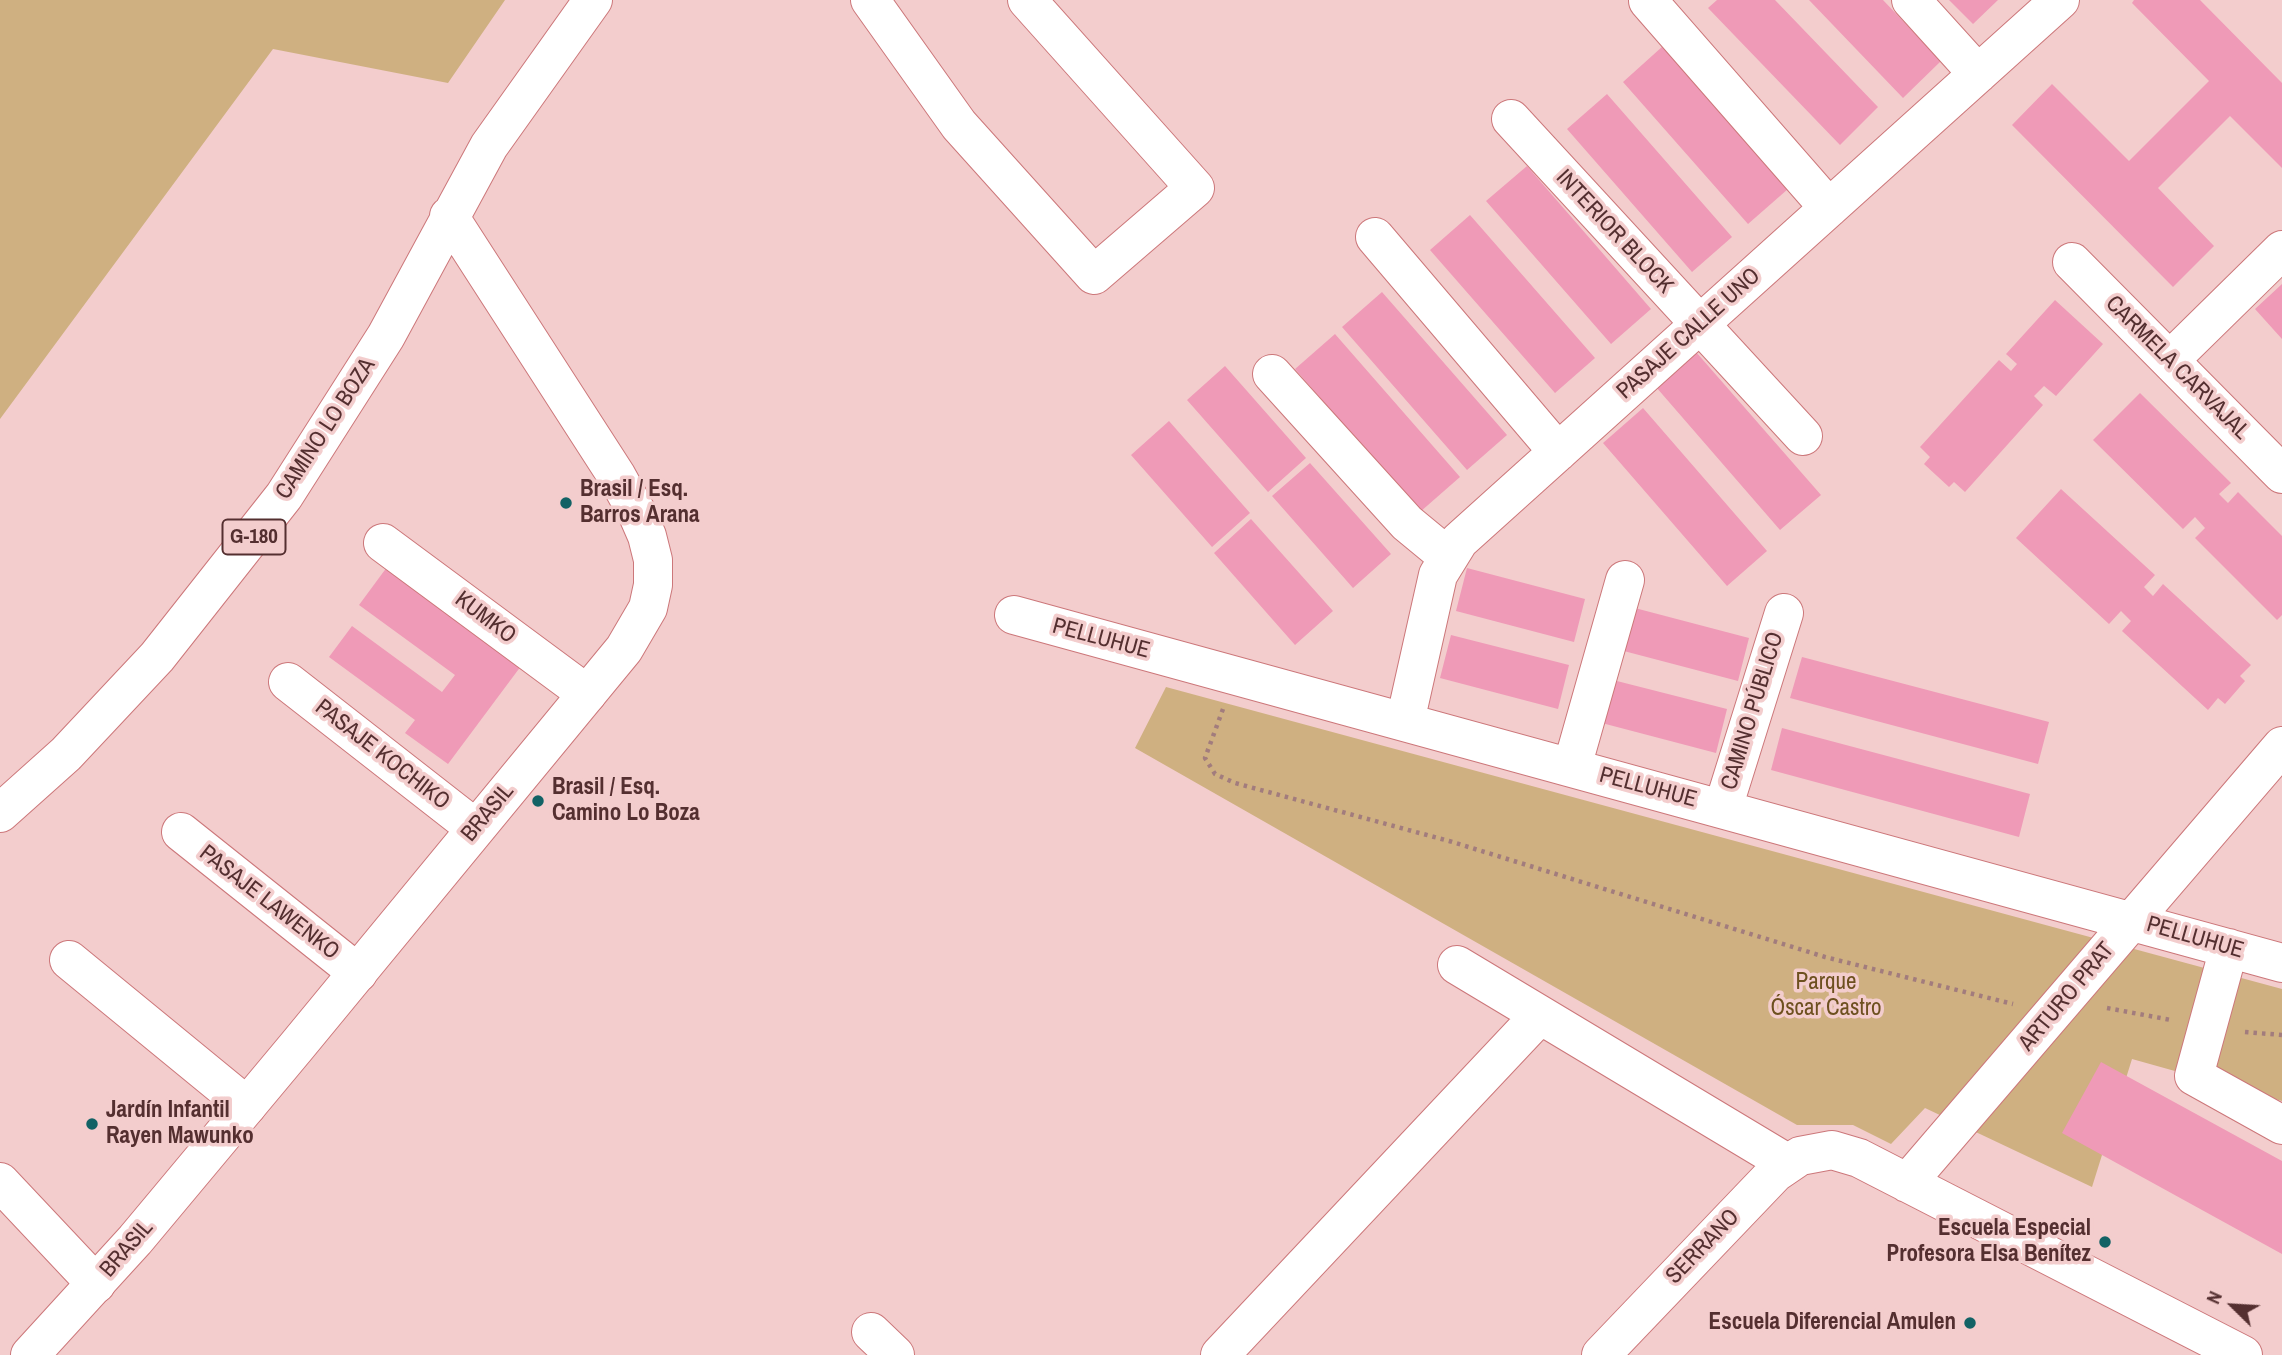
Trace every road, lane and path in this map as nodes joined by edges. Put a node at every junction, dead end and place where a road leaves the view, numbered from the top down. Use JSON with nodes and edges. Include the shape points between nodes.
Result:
{"nodes":[{"id":1,"x":593,"y":0,"type":"edge"},
{"id":2,"x":870,"y":0,"type":"edge"},
{"id":3,"x":1027,"y":0,"type":"edge"},
{"id":4,"x":1911,"y":0,"type":"edge"},
{"id":5,"x":2060,"y":0,"type":"edge"},
{"id":6,"x":1648,"y":1,"type":"edge"},
{"id":7,"x":1978,"y":74,"type":"junction"},
{"id":8,"x":1511,"y":120,"type":"dead end"},
{"id":9,"x":1829,"y":208,"type":"junction"},
{"id":10,"x":449,"y":216,"type":"junction"},
{"id":11,"x":1375,"y":237,"type":"dead end"},
{"id":12,"x":2282,"y":250,"type":"edge"},
{"id":13,"x":2072,"y":262,"type":"dead end"},
{"id":14,"x":1700,"y":324,"type":"junction"},
{"id":15,"x":2170,"y":360,"type":"junction"},
{"id":16,"x":1272,"y":374,"type":"dead end"},
{"id":17,"x":1803,"y":436,"type":"dead end"},
{"id":18,"x":1558,"y":452,"type":"junction"},
{"id":19,"x":2282,"y":474,"type":"edge"},
{"id":20,"x":383,"y":543,"type":"dead end"},
{"id":21,"x":1447,"y":556,"type":"junction"},
{"id":22,"x":1625,"y":580,"type":"dead end"},
{"id":23,"x":1784,"y":613,"type":"dead end"},
{"id":24,"x":1014,"y":615,"type":"dead end"},
{"id":25,"x":1235,"y":676,"type":"junction"},
{"id":26,"x":288,"y":682,"type":"dead end"},
{"id":27,"x":587,"y":694,"type":"junction"},
{"id":28,"x":1405,"y":722,"type":"junction"},
{"id":29,"x":2276,"y":762,"type":"edge"},
{"id":30,"x":1572,"y":767,"type":"junction"},
{"id":31,"x":1723,"y":808,"type":"junction"},
{"id":32,"x":0,"y":814,"type":"edge"},
{"id":33,"x":475,"y":828,"type":"junction"},
{"id":34,"x":181,"y":832,"type":"dead end"},
{"id":35,"x":2132,"y":920,"type":"junction"},
{"id":36,"x":2229,"y":947,"type":"junction"},
{"id":37,"x":69,"y":960,"type":"dead end"},
{"id":38,"x":2282,"y":963,"type":"edge"},
{"id":39,"x":1457,"y":965,"type":"dead end"},
{"id":40,"x":358,"y":973,"type":"junction"},
{"id":41,"x":2053,"y":1014,"type":"junction"},
{"id":42,"x":1540,"y":1015,"type":"junction"},
{"id":43,"x":2207,"y":1027,"type":"junction"},
{"id":44,"x":2282,"y":1035,"type":"edge"},
{"id":45,"x":247,"y":1106,"type":"junction"},
{"id":46,"x":2282,"y":1125,"type":"edge"},
{"id":47,"x":1800,"y":1157,"type":"junction"},
{"id":48,"x":0,"y":1182,"type":"edge"},
{"id":49,"x":1907,"y":1183,"type":"junction"},
{"id":50,"x":96,"y":1284,"type":"junction"},
{"id":51,"x":30,"y":1355,"type":"edge"},
{"id":52,"x":1220,"y":1355,"type":"edge"},
{"id":53,"x":1601,"y":1355,"type":"edge"},
{"id":54,"x":2243,"y":1355,"type":"edge"}],
"edges":[{"from":1,"to":10,"type":"street","name":"CAMINO LO BOZA","number":"G-180","via":[[489,146]]},
{"from":2,"to":3,"type":"street","via":[[960,125],[1094,275],[1195,188]]},
{"from":4,"to":7,"type":"street"},
{"from":5,"to":7,"type":"street","name":"PASAJE CALLE UNO"},
{"from":6,"to":9,"type":"street"},
{"from":7,"to":9,"type":"street","name":"PASAJE CALLE UNO"},
{"from":8,"to":14,"type":"street","name":"INTERIOR BLOCK"},
{"from":9,"to":14,"type":"street","name":"PASAJE CALLE UNO"},
{"from":10,"to":27,"type":"street","name":"BRASIL","via":[[616,475],[647,536],[653,560],[648,608],[638,629]]},
{"from":10,"to":32,"type":"street","name":"CAMINO LO BOZA","number":"G-180","via":[[349,399],[243,551],[112,707]]},
{"from":11,"to":18,"type":"street"},
{"from":12,"to":15,"type":"street"},
{"from":13,"to":15,"type":"street","name":"CARMELA CARVAJAL"},
{"from":14,"to":17,"type":"street","name":"INTERIOR BLOCK"},
{"from":14,"to":18,"type":"street","name":"PASAJE CALLE UNO"},
{"from":15,"to":19,"type":"street","name":"CARMELA CARVAJAL"},
{"from":16,"to":21,"type":"street","via":[[1407,523]]},
{"from":18,"to":21,"type":"street","name":"PASAJE CALLE UNO"},
{"from":20,"to":27,"type":"street","name":"KUMKO"},
{"from":21,"to":28,"type":"street","name":"PASAJE CALLE UNO","via":[[1438,575]]},
{"from":22,"to":30,"type":"street"},
{"from":23,"to":31,"type":"street","name":"CAMINO PÚBLICO"},
{"from":24,"to":25,"type":"street","name":"PELLUHUE"},
{"from":25,"to":28,"type":"street","name":"PELLUHUE"},
{"from":25,"to":41,"type":"path","via":[[1205,758],[1215,774],[1235,783],[1449,841],[1825,957]]},
{"from":26,"to":33,"type":"street","name":"PASAJE KOCHIKO"},
{"from":27,"to":33,"type":"street","name":"BRASIL"},
{"from":28,"to":30,"type":"street","name":"PELLUHUE"},
{"from":29,"to":35,"type":"street","name":"ARTURO PRAT"},
{"from":30,"to":31,"type":"street","name":"PELLUHUE"},
{"from":31,"to":35,"type":"street","name":"PELLUHUE"},
{"from":33,"to":40,"type":"street","name":"BRASIL"},
{"from":34,"to":40,"type":"street","name":"PASAJE LAWENKO"},
{"from":35,"to":36,"type":"street","name":"PELLUHUE"},
{"from":35,"to":41,"type":"street","name":"ARTURO PRAT"},
{"from":36,"to":38,"type":"street","name":"PELLUHUE"},
{"from":36,"to":43,"type":"street"},
{"from":37,"to":45,"type":"street"},
{"from":39,"to":42,"type":"street"},
{"from":40,"to":45,"type":"street","name":"BRASIL"},
{"from":41,"to":43,"type":"path","via":[[2111,1008]]},
{"from":41,"to":49,"type":"street","name":"ARTURO PRAT"},
{"from":42,"to":47,"type":"street"},
{"from":42,"to":52,"type":"street"},
{"from":43,"to":44,"type":"path"},
{"from":43,"to":46,"type":"street","via":[[2194,1076]]},
{"from":45,"to":50,"type":"street","name":"BRASIL"},
{"from":47,"to":49,"type":"street","via":[[1832,1150],[1845,1153]]},
{"from":47,"to":53,"type":"street","name":"SERRANO"},
{"from":48,"to":50,"type":"street"},
{"from":49,"to":54,"type":"street"},
{"from":50,"to":51,"type":"street","name":"BRASIL"}]}
